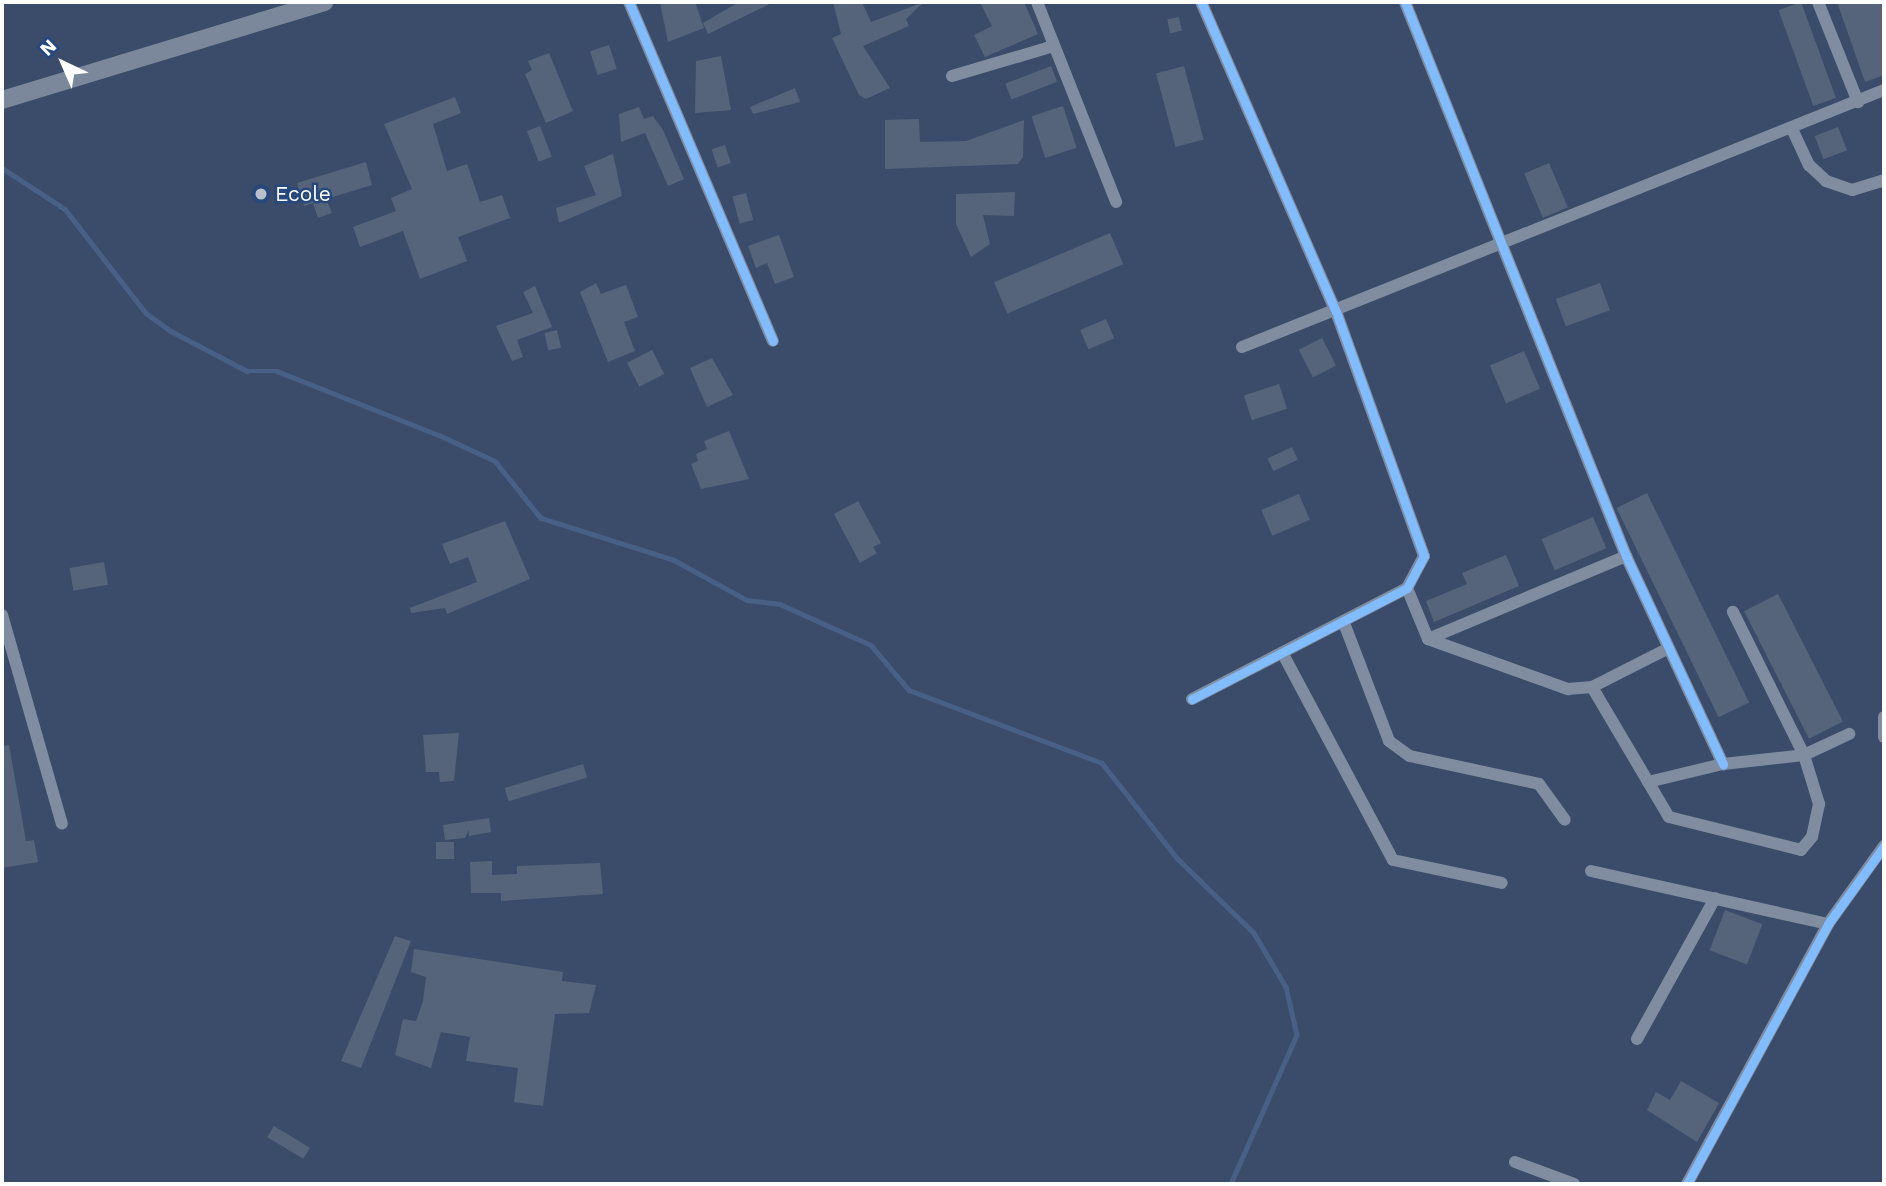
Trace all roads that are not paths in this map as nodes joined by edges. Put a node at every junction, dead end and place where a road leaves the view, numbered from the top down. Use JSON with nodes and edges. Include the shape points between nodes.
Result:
{"nodes":[{"id":1,"x":324,"y":2,"type":"edge"},
{"id":2,"x":629,"y":2,"type":"edge"},
{"id":3,"x":1037,"y":2,"type":"edge"},
{"id":4,"x":1201,"y":2,"type":"edge"},
{"id":5,"x":1405,"y":2,"type":"edge"},
{"id":6,"x":1818,"y":2,"type":"edge"},
{"id":7,"x":1054,"y":46,"type":"junction"},
{"id":8,"x":952,"y":76,"type":"dead end"},
{"id":9,"x":1884,"y":90,"type":"edge"},
{"id":10,"x":2,"y":100,"type":"edge"},
{"id":11,"x":1858,"y":102,"type":"junction"},
{"id":12,"x":1793,"y":131,"type":"junction"},
{"id":13,"x":1884,"y":180,"type":"edge"},
{"id":14,"x":1116,"y":202,"type":"dead end"},
{"id":15,"x":1504,"y":243,"type":"junction"},
{"id":16,"x":1336,"y":312,"type":"junction"},
{"id":17,"x":773,"y":341,"type":"dead end"},
{"id":18,"x":1242,"y":347,"type":"dead end"},
{"id":19,"x":1626,"y":556,"type":"junction"},
{"id":20,"x":1407,"y":588,"type":"junction"},
{"id":21,"x":1733,"y":612,"type":"dead end"},
{"id":22,"x":2,"y":615,"type":"edge"},
{"id":23,"x":1344,"y":623,"type":"junction"},
{"id":24,"x":1428,"y":639,"type":"junction"},
{"id":25,"x":1667,"y":649,"type":"junction"},
{"id":26,"x":1284,"y":656,"type":"junction"},
{"id":27,"x":1592,"y":687,"type":"junction"},
{"id":28,"x":1192,"y":699,"type":"dead end"},
{"id":29,"x":1884,"y":716,"type":"edge"},
{"id":30,"x":1849,"y":734,"type":"dead end"},
{"id":31,"x":1884,"y":737,"type":"edge"},
{"id":32,"x":1804,"y":755,"type":"junction"},
{"id":33,"x":1723,"y":764,"type":"junction"},
{"id":34,"x":1648,"y":782,"type":"junction"},
{"id":35,"x":1565,"y":820,"type":"dead end"},
{"id":36,"x":62,"y":824,"type":"dead end"},
{"id":37,"x":1884,"y":846,"type":"edge"},
{"id":38,"x":1591,"y":871,"type":"dead end"},
{"id":39,"x":1502,"y":883,"type":"dead end"},
{"id":40,"x":1715,"y":898,"type":"junction"},
{"id":41,"x":1828,"y":924,"type":"junction"},
{"id":42,"x":1637,"y":1039,"type":"dead end"},
{"id":43,"x":1515,"y":1162,"type":"dead end"},
{"id":44,"x":1574,"y":1184,"type":"edge"},
{"id":45,"x":1687,"y":1184,"type":"edge"}],
"edges":[{"from":1,"to":10,"type":"street"},
{"from":2,"to":17,"type":"street"},
{"from":3,"to":7,"type":"street"},
{"from":4,"to":16,"type":"street"},
{"from":5,"to":15,"type":"street"},
{"from":6,"to":11,"type":"street"},
{"from":7,"to":8,"type":"street"},
{"from":7,"to":14,"type":"street"},
{"from":9,"to":11,"type":"street"},
{"from":11,"to":12,"type":"street"},
{"from":12,"to":13,"type":"street","via":[[1809,165],[1826,181],[1852,190]]},
{"from":12,"to":15,"type":"street"},
{"from":15,"to":16,"type":"street"},
{"from":15,"to":19,"type":"street"},
{"from":16,"to":18,"type":"street"},
{"from":16,"to":20,"type":"street","via":[[1424,556]]},
{"from":19,"to":24,"type":"street"},
{"from":19,"to":25,"type":"street"},
{"from":20,"to":23,"type":"street"},
{"from":20,"to":24,"type":"street"},
{"from":21,"to":32,"type":"street"},
{"from":22,"to":36,"type":"street"},
{"from":23,"to":26,"type":"street"},
{"from":23,"to":35,"type":"street","via":[[1389,741],[1410,756],[1539,784]]},
{"from":24,"to":27,"type":"street","via":[[1568,690]]},
{"from":25,"to":27,"type":"street"},
{"from":25,"to":33,"type":"street"},
{"from":26,"to":28,"type":"street"},
{"from":26,"to":39,"type":"street","via":[[1393,860]]},
{"from":27,"to":34,"type":"street"},
{"from":29,"to":31,"type":"street"},
{"from":30,"to":32,"type":"street"},
{"from":32,"to":33,"type":"street"},
{"from":32,"to":34,"type":"street","via":[[1819,804],[1812,837],[1801,849],[1679,824]]},
{"from":33,"to":34,"type":"street"},
{"from":37,"to":41,"type":"street"},
{"from":38,"to":40,"type":"street"},
{"from":40,"to":41,"type":"street"},
{"from":40,"to":42,"type":"street"},
{"from":41,"to":45,"type":"street"},
{"from":43,"to":44,"type":"street"}]}
